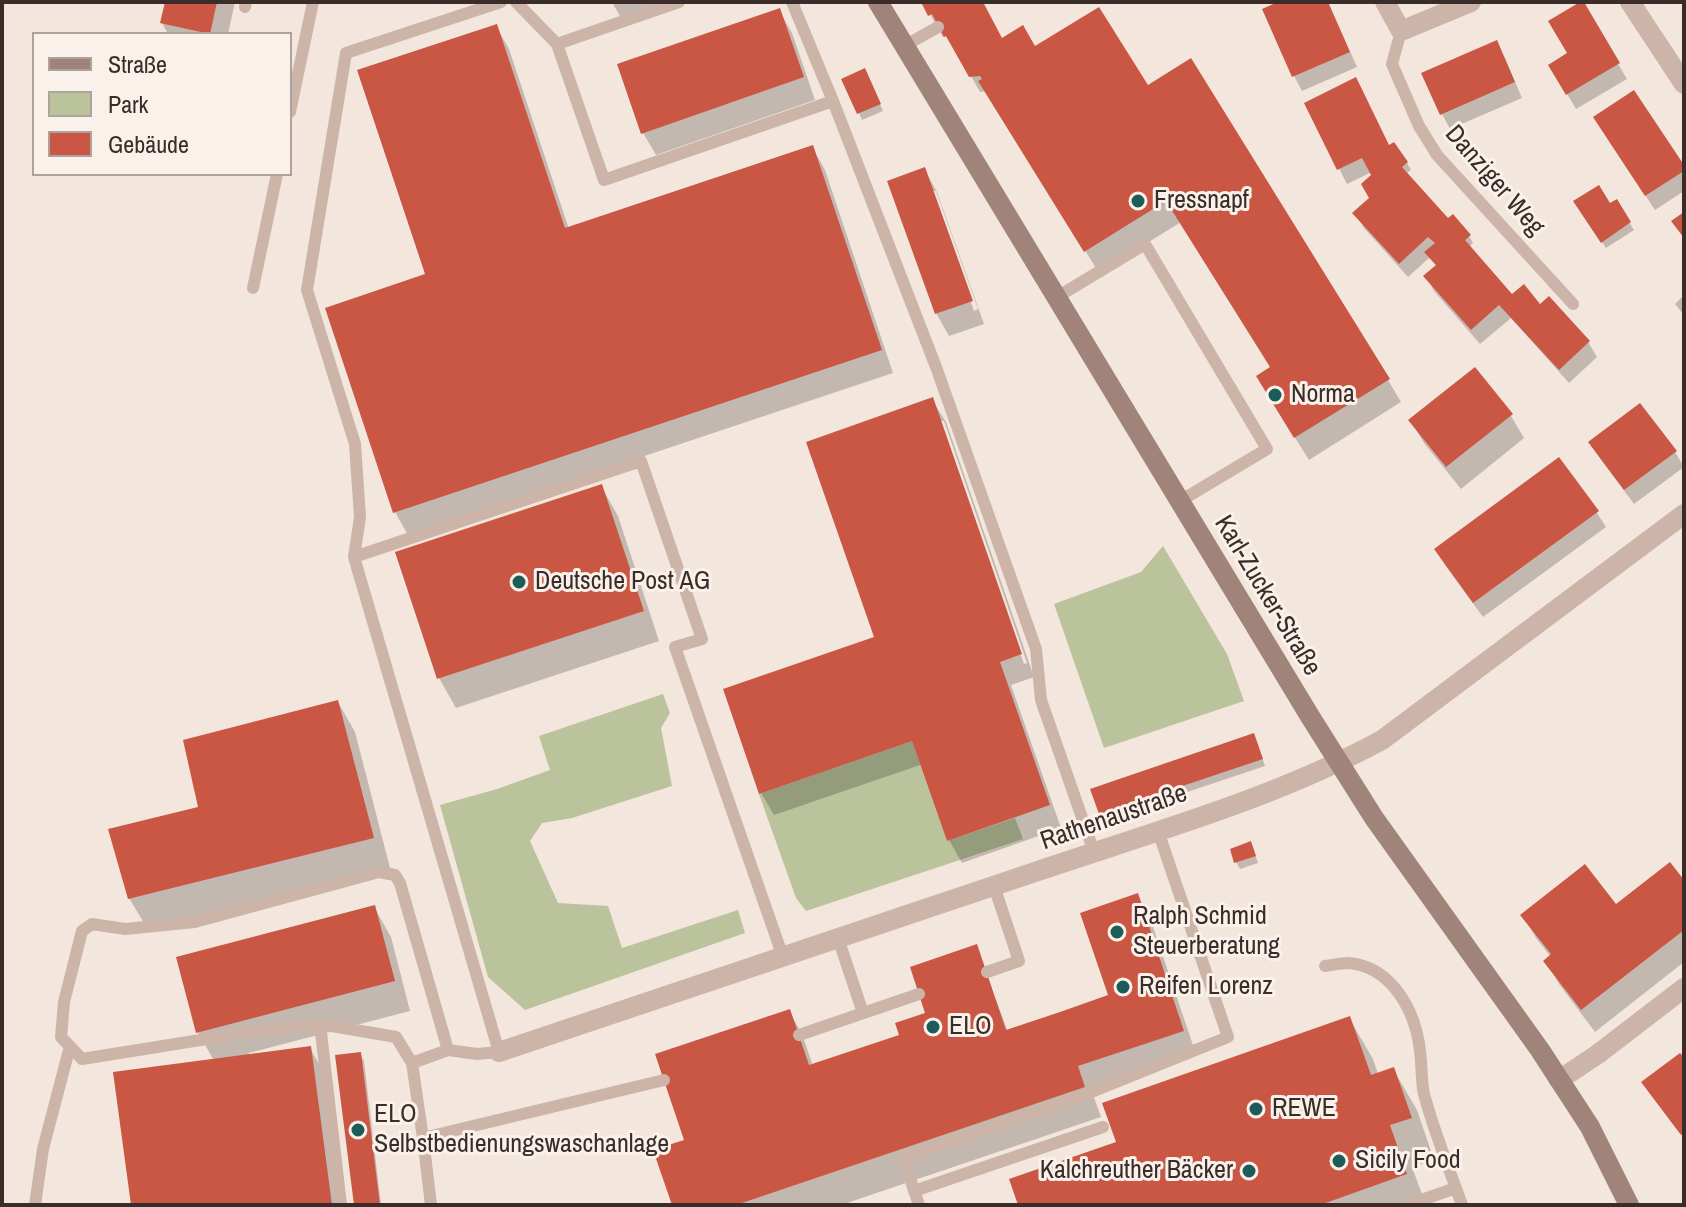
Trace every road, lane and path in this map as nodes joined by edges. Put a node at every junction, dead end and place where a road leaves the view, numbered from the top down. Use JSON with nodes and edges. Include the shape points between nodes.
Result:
{"nodes":[{"id":1,"x":313,"y":2,"type":"edge"},
{"id":2,"x":501,"y":2,"type":"edge"},
{"id":3,"x":516,"y":2,"type":"edge"},
{"id":4,"x":679,"y":2,"type":"edge"},
{"id":5,"x":792,"y":2,"type":"edge"},
{"id":6,"x":878,"y":2,"type":"edge"},
{"id":7,"x":1385,"y":2,"type":"edge"},
{"id":8,"x":1471,"y":2,"type":"edge"},
{"id":9,"x":1630,"y":2,"type":"edge"},
{"id":10,"x":938,"y":27,"type":"dead end"},
{"id":11,"x":1401,"y":31,"type":"junction"},
{"id":12,"x":557,"y":44,"type":"junction"},
{"id":13,"x":904,"y":46,"type":"junction"},
{"id":14,"x":1684,"y":84,"type":"edge"},
{"id":15,"x":833,"y":101,"type":"junction"},
{"id":16,"x":292,"y":102,"type":"edge"},
{"id":17,"x":277,"y":176,"type":"edge"},
{"id":18,"x":253,"y":288,"type":"dead end"},
{"id":19,"x":1057,"y":297,"type":"junction"},
{"id":20,"x":1573,"y":304,"type":"dead end"},
{"id":21,"x":1180,"y":501,"type":"junction"},
{"id":22,"x":1684,"y":514,"type":"edge"},
{"id":23,"x":354,"y":557,"type":"junction"},
{"id":24,"x":1339,"y":763,"type":"junction"},
{"id":25,"x":1158,"y":831,"type":"junction"},
{"id":26,"x":1094,"y":852,"type":"junction"},
{"id":27,"x":994,"y":886,"type":"junction"},
{"id":28,"x":838,"y":938,"type":"junction"},
{"id":29,"x":783,"y":957,"type":"junction"},
{"id":30,"x":1325,"y":966,"type":"dead end"},
{"id":31,"x":987,"y":972,"type":"dead end"},
{"id":32,"x":1684,"y":988,"type":"edge"},
{"id":33,"x":919,"y":994,"type":"dead end"},
{"id":34,"x":863,"y":1013,"type":"junction"},
{"id":35,"x":320,"y":1024,"type":"junction"},
{"id":36,"x":799,"y":1035,"type":"dead end"},
{"id":37,"x":70,"y":1046,"type":"junction"},
{"id":38,"x":448,"y":1050,"type":"junction"},
{"id":39,"x":499,"y":1052,"type":"junction"},
{"id":40,"x":412,"y":1063,"type":"junction"},
{"id":41,"x":664,"y":1080,"type":"dead end"},
{"id":42,"x":1559,"y":1080,"type":"junction"},
{"id":43,"x":1103,"y":1127,"type":"dead end"},
{"id":44,"x":423,"y":1138,"type":"junction"},
{"id":45,"x":1456,"y":1188,"type":"junction"},
{"id":46,"x":914,"y":1191,"type":"junction"},
{"id":47,"x":35,"y":1205,"type":"edge"},
{"id":48,"x":341,"y":1205,"type":"edge"},
{"id":49,"x":431,"y":1205,"type":"edge"},
{"id":50,"x":919,"y":1205,"type":"edge"},
{"id":51,"x":1407,"y":1205,"type":"edge"},
{"id":52,"x":1462,"y":1205,"type":"edge"},
{"id":53,"x":1629,"y":1205,"type":"edge"}],
"edges":[{"from":1,"to":16,"type":"lane"},
{"from":2,"to":23,"type":"lane","via":[[346,53],[307,290],[355,444],[360,517]]},
{"from":3,"to":12,"type":"lane"},
{"from":4,"to":12,"type":"lane"},
{"from":5,"to":15,"type":"lane"},
{"from":6,"to":13,"type":"street","name":"Karl-Zucker-Straße"},
{"from":7,"to":11,"type":"street"},
{"from":8,"to":11,"type":"street"},
{"from":9,"to":14,"type":"street"},
{"from":10,"to":13,"type":"lane"},
{"from":11,"to":20,"type":"lane","name":"Danziger Weg","via":[[1392,64],[1437,155]]},
{"from":12,"to":15,"type":"lane","via":[[604,180]]},
{"from":13,"to":19,"type":"street","name":"Karl-Zucker-Straße"},
{"from":15,"to":26,"type":"lane","via":[[936,367],[1036,649],[1041,700]]},
{"from":17,"to":18,"type":"lane"},
{"from":19,"to":21,"type":"street","name":"Karl-Zucker-Straße"},
{"from":19,"to":21,"type":"lane","via":[[1145,244],[1159,267],[1267,449]]},
{"from":21,"to":24,"type":"street","name":"Karl-Zucker-Straße"},
{"from":22,"to":24,"type":"street","name":"Rathenaustraße","via":[[1382,740]]},
{"from":23,"to":29,"type":"lane","via":[[641,461],[702,639],[675,647]]},
{"from":23,"to":39,"type":"lane"},
{"from":24,"to":25,"type":"street","name":"Rathenaustraße"},
{"from":24,"to":42,"type":"street","name":"Karl-Zucker-Straße"},
{"from":25,"to":26,"type":"street","name":"Rathenaustraße"},
{"from":25,"to":46,"type":"lane","via":[[1228,1037],[1079,1097],[903,1158]]},
{"from":26,"to":27,"type":"street","name":"Rathenaustraße"},
{"from":27,"to":28,"type":"street","name":"Rathenaustraße"},
{"from":27,"to":31,"type":"lane","via":[[1019,961]]},
{"from":28,"to":29,"type":"street","name":"Rathenaustraße"},
{"from":28,"to":34,"type":"lane"},
{"from":29,"to":39,"type":"street","name":"Rathenaustraße"},
{"from":30,"to":45,"type":"lane","via":[[1348,963],[1368,968],[1391,983],[1406,1003],[1420,1049],[1424,1092]]},
{"from":32,"to":42,"type":"street"},
{"from":33,"to":34,"type":"lane"},
{"from":34,"to":36,"type":"lane"},
{"from":35,"to":37,"type":"lane","via":[[82,1059]]},
{"from":35,"to":40,"type":"lane","via":[[396,1037]]},
{"from":35,"to":48,"type":"lane"},
{"from":37,"to":38,"type":"lane","via":[[61,1037],[64,1002],[82,931],[92,924],[125,929],[195,922],[379,872],[395,875],[400,883]]},
{"from":37,"to":47,"type":"lane","via":[[43,1149]]},
{"from":38,"to":39,"type":"lane"},
{"from":38,"to":40,"type":"lane"},
{"from":40,"to":44,"type":"lane"},
{"from":41,"to":44,"type":"lane"},
{"from":42,"to":53,"type":"street","name":"Karl-Zucker-Straße","via":[[1590,1127]]},
{"from":43,"to":46,"type":"lane"},
{"from":44,"to":49,"type":"lane"},
{"from":45,"to":51,"type":"lane"},
{"from":45,"to":52,"type":"lane"},
{"from":46,"to":50,"type":"lane"}]}
